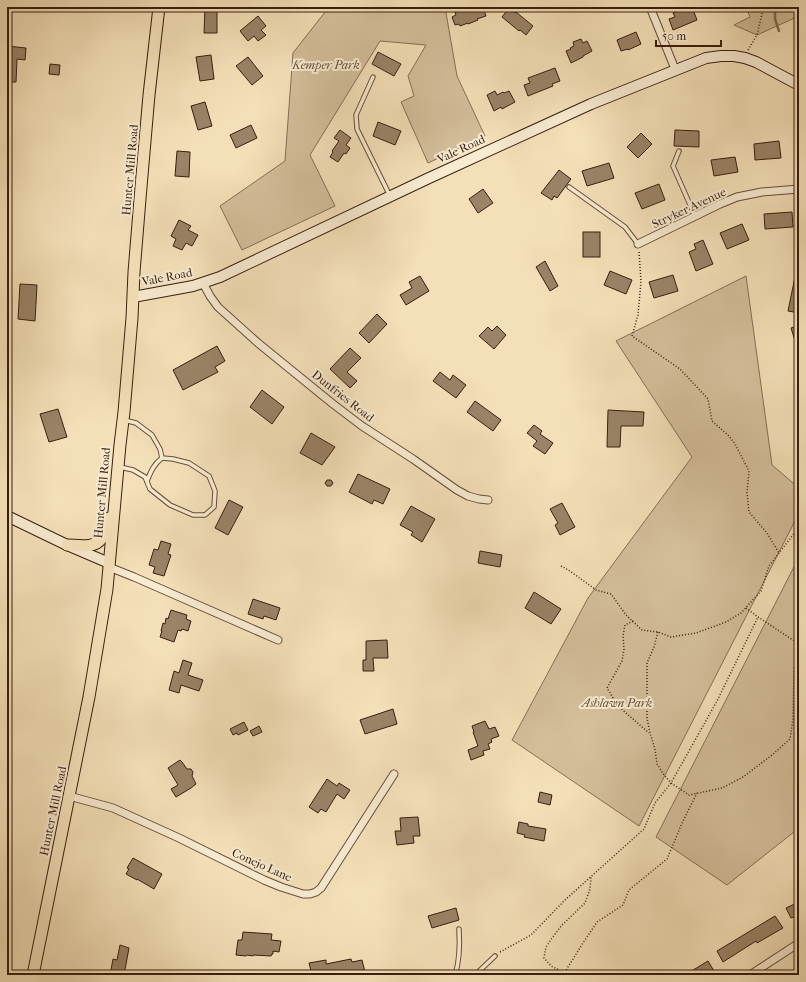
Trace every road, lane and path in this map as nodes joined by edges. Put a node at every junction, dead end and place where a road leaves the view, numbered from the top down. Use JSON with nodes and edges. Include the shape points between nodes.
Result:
{"nodes":[{"id":1,"x":159,"y":7,"type":"edge"},
{"id":2,"x":650,"y":7,"type":"edge"},
{"id":3,"x":761,"y":7,"type":"edge"},
{"id":4,"x":745,"y":58,"type":"junction"},
{"id":5,"x":675,"y":69,"type":"junction"},
{"id":6,"x":373,"y":77,"type":"dead end"},
{"id":7,"x":799,"y":85,"type":"edge"},
{"id":8,"x":679,"y":151,"type":"dead end"},
{"id":9,"x":569,"y":187,"type":"dead end"},
{"id":10,"x":799,"y":189,"type":"edge"},
{"id":11,"x":390,"y":196,"type":"junction"},
{"id":12,"x":695,"y":216,"type":"junction"},
{"id":13,"x":638,"y":244,"type":"junction"},
{"id":14,"x":202,"y":283,"type":"junction"},
{"id":15,"x":133,"y":297,"type":"junction"},
{"id":16,"x":123,"y":420,"type":"junction"},
{"id":17,"x":162,"y":458,"type":"junction"},
{"id":18,"x":118,"y":466,"type":"junction"},
{"id":19,"x":147,"y":481,"type":"junction"},
{"id":20,"x":488,"y":500,"type":"dead end"},
{"id":21,"x":115,"y":502,"type":"junction"},
{"id":22,"x":7,"y":516,"type":"edge"},
{"id":23,"x":799,"y":527,"type":"edge"},
{"id":24,"x":67,"y":545,"type":"junction"},
{"id":25,"x":778,"y":553,"type":"junction"},
{"id":26,"x":109,"y":565,"type":"junction"},
{"id":27,"x":561,"y":566,"type":"dead end"},
{"id":28,"x":746,"y":608,"type":"junction"},
{"id":29,"x":758,"y":617,"type":"junction"},
{"id":30,"x":633,"y":621,"type":"junction"},
{"id":31,"x":658,"y":632,"type":"junction"},
{"id":32,"x":278,"y":640,"type":"dead end"},
{"id":33,"x":799,"y":643,"type":"edge"},
{"id":34,"x":650,"y":733,"type":"junction"},
{"id":35,"x":394,"y":774,"type":"dead end"},
{"id":36,"x":671,"y":783,"type":"junction"},
{"id":37,"x":697,"y":793,"type":"junction"},
{"id":38,"x":69,"y":796,"type":"junction"},
{"id":39,"x":591,"y":877,"type":"junction"},
{"id":40,"x":459,"y":929,"type":"dead end"},
{"id":41,"x":799,"y":943,"type":"edge"},
{"id":42,"x":496,"y":956,"type":"joint"},
{"id":43,"x":33,"y":975,"type":"edge"},
{"id":44,"x":455,"y":975,"type":"edge"},
{"id":45,"x":475,"y":975,"type":"edge"},
{"id":46,"x":564,"y":975,"type":"edge"},
{"id":47,"x":750,"y":975,"type":"edge"}],
"edges":[{"from":1,"to":15,"type":"main road","name":"Hunter Mill Road","via":[[149,95]]},
{"from":2,"to":5,"type":"street"},
{"from":3,"to":4,"type":"path","via":[[757,35]]},
{"from":4,"to":5,"type":"main road","name":"Vale Road","via":[[706,58]]},
{"from":4,"to":7,"type":"main road","name":"Vale Road"},
{"from":5,"to":11,"type":"main road","name":"Vale Road","via":[[590,104]]},
{"from":6,"to":11,"type":"lane","via":[[356,115],[357,129]]},
{"from":8,"to":12,"type":"lane","via":[[673,166]]},
{"from":9,"to":13,"type":"lane","via":[[625,227]]},
{"from":10,"to":12,"type":"street","name":"Stryker Avenue","via":[[762,192],[737,198]]},
{"from":11,"to":14,"type":"main road","name":"Vale Road","via":[[245,266]]},
{"from":12,"to":13,"type":"street","name":"Stryker Avenue"},
{"from":13,"to":25,"type":"path","via":[[638,316],[632,336],[680,369],[708,399],[712,421],[735,444],[749,471],[749,512],[767,533]]},
{"from":14,"to":15,"type":"main road","name":"Vale Road"},
{"from":14,"to":20,"type":"street","name":"Dunfries Road","via":[[218,307],[333,404],[457,490],[468,496]]},
{"from":15,"to":16,"type":"main road","name":"Hunter Mill Road"},
{"from":16,"to":17,"type":"lane","via":[[136,423],[152,434]]},
{"from":16,"to":18,"type":"main road","name":"Hunter Mill Road"},
{"from":17,"to":19,"type":"lane","via":[[156,463]]},
{"from":17,"to":19,"type":"lane","via":[[189,463],[209,476],[215,491],[214,508],[205,515],[193,515],[170,505],[150,489]]},
{"from":18,"to":19,"type":"lane","via":[[134,470]]},
{"from":18,"to":21,"type":"main road","name":"Hunter Mill Road"},
{"from":21,"to":24,"type":"main road","via":[[99,541],[84,546]]},
{"from":21,"to":26,"type":"main road","name":"Hunter Mill Road"},
{"from":22,"to":24,"type":"main road"},
{"from":23,"to":25,"type":"path"},
{"from":24,"to":26,"type":"main road"},
{"from":25,"to":28,"type":"path","via":[[769,566],[760,591]]},
{"from":26,"to":32,"type":"street"},
{"from":26,"to":38,"type":"main road","name":"Hunter Mill Road","via":[[90,690]]},
{"from":27,"to":30,"type":"path","via":[[596,590],[611,594]]},
{"from":28,"to":29,"type":"path"},
{"from":28,"to":31,"type":"path","via":[[726,622],[696,633],[671,637]]},
{"from":29,"to":33,"type":"path"},
{"from":29,"to":36,"type":"path","via":[[718,701]]},
{"from":30,"to":31,"type":"path","via":[[642,630]]},
{"from":30,"to":34,"type":"path","via":[[625,625],[622,661],[607,688],[618,706]]},
{"from":31,"to":34,"type":"path","via":[[647,663],[647,718]]},
{"from":33,"to":37,"type":"path","via":[[794,670],[794,719],[790,739],[743,777],[722,788]]},
{"from":34,"to":36,"type":"path","via":[[657,764]]},
{"from":35,"to":38,"type":"street","name":"Conejo Lane","via":[[321,888],[310,894],[303,894],[264,880],[113,808]]},
{"from":36,"to":37,"type":"path","via":[[689,795]]},
{"from":36,"to":39,"type":"path","via":[[656,803],[644,829]]},
{"from":37,"to":46,"type":"path","via":[[666,859],[629,890],[623,905],[597,922]]},
{"from":38,"to":43,"type":"main road","name":"Hunter Mill Road"},
{"from":39,"to":42,"type":"path","via":[[531,935]]},
{"from":39,"to":46,"type":"path","via":[[585,903],[562,925],[546,946],[544,958]]},
{"from":40,"to":44,"type":"lane","via":[[460,949]]},
{"from":41,"to":47,"type":"street"},
{"from":42,"to":45,"type":"lane"}]}
